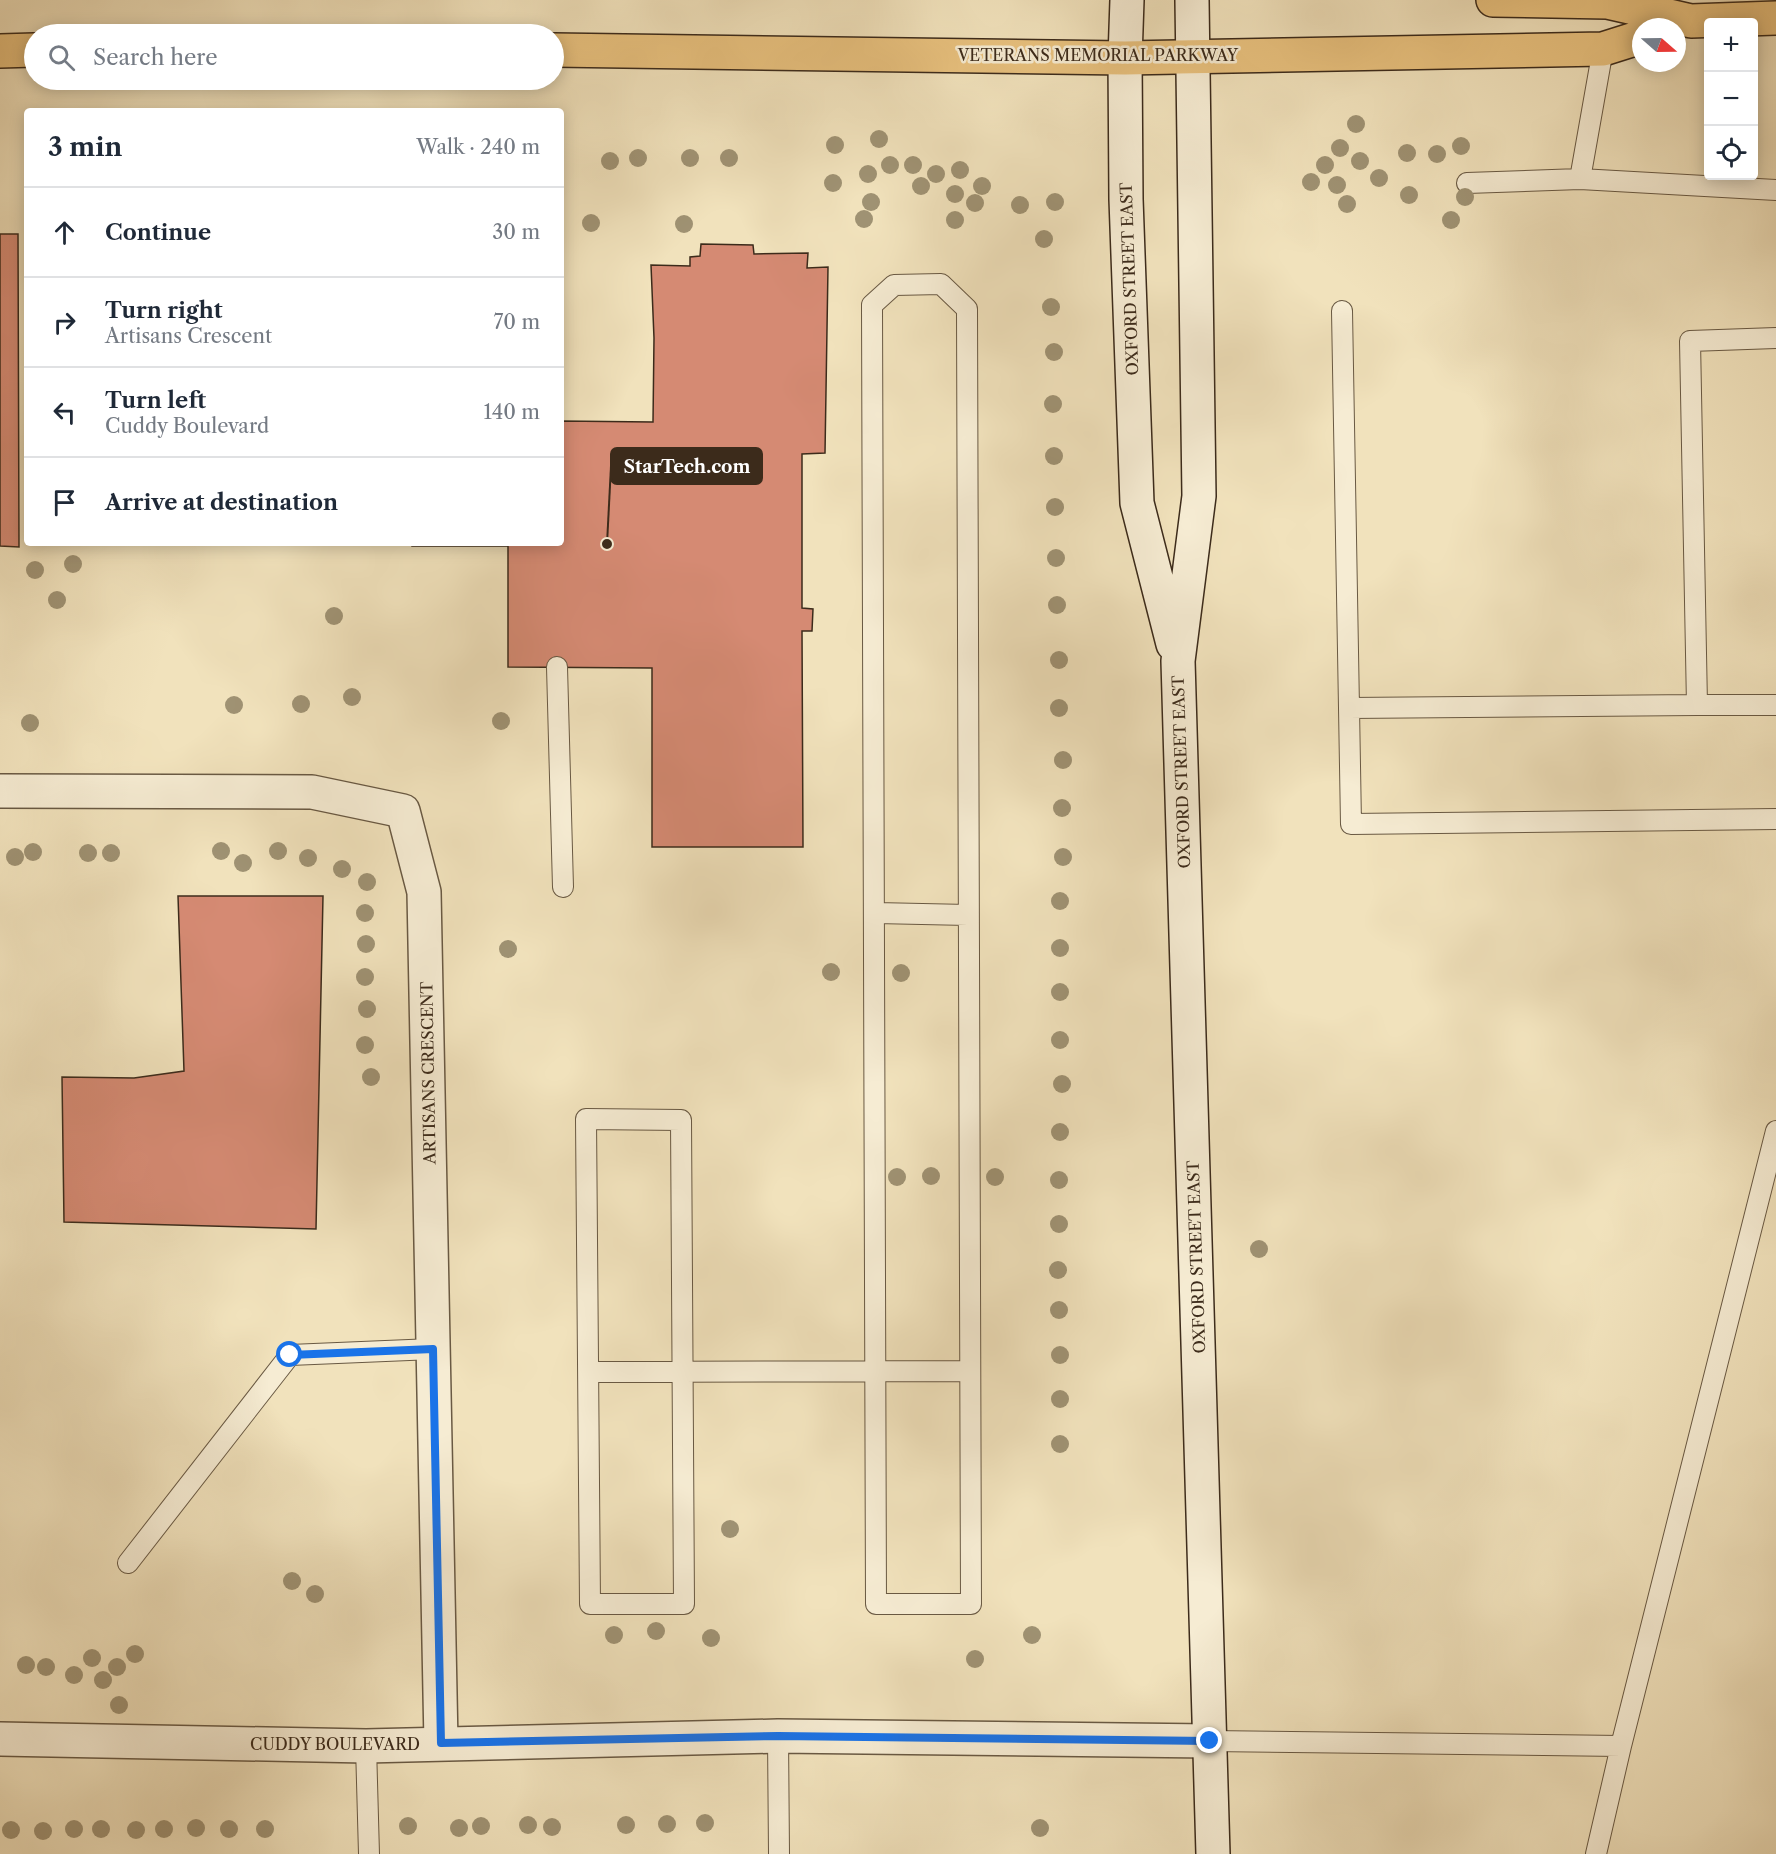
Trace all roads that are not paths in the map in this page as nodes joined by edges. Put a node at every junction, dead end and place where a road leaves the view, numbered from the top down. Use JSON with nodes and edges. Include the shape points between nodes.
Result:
{"nodes":[{"id":1,"x":1127,"y":0,"type":"edge"},
{"id":2,"x":1191,"y":0,"type":"edge"},
{"id":3,"x":1493,"y":0,"type":"edge"},
{"id":4,"x":1661,"y":18,"type":"edge"},
{"id":5,"x":1776,"y":18,"type":"edge"},
{"id":6,"x":1686,"y":24,"type":"edge"},
{"id":7,"x":1632,"y":39,"type":"edge"},
{"id":8,"x":1603,"y":48,"type":"junction"},
{"id":9,"x":24,"y":50,"type":"edge"},
{"id":10,"x":564,"y":50,"type":"edge"},
{"id":11,"x":0,"y":51,"type":"edge"},
{"id":12,"x":1192,"y":56,"type":"junction"},
{"id":13,"x":1125,"y":58,"type":"junction"},
{"id":14,"x":1580,"y":179,"type":"junction"},
{"id":15,"x":1467,"y":183,"type":"dead end"},
{"id":16,"x":1776,"y":190,"type":"edge"},
{"id":17,"x":1342,"y":311,"type":"dead end"},
{"id":18,"x":1776,"y":338,"type":"edge"},
{"id":19,"x":1178,"y":661,"type":"junction"},
{"id":20,"x":557,"y":668,"type":"dead end"},
{"id":21,"x":1697,"y":705,"type":"junction"},
{"id":22,"x":1776,"y":705,"type":"edge"},
{"id":23,"x":1349,"y":708,"type":"junction"},
{"id":24,"x":0,"y":791,"type":"edge"},
{"id":25,"x":1776,"y":819,"type":"edge"},
{"id":26,"x":562,"y":887,"type":"dead end"},
{"id":27,"x":876,"y":913,"type":"junction"},
{"id":28,"x":968,"y":915,"type":"junction"},
{"id":29,"x":1776,"y":1131,"type":"edge"},
{"id":30,"x":433,"y":1349,"type":"junction"},
{"id":31,"x":876,"y":1370,"type":"junction"},
{"id":32,"x":970,"y":1371,"type":"junction"},
{"id":33,"x":590,"y":1372,"type":"junction"},
{"id":34,"x":682,"y":1372,"type":"junction"},
{"id":35,"x":128,"y":1563,"type":"dead end"},
{"id":36,"x":778,"y":1736,"type":"junction"},
{"id":37,"x":0,"y":1739,"type":"edge"},
{"id":38,"x":1210,"y":1741,"type":"junction"},
{"id":39,"x":441,"y":1743,"type":"junction"},
{"id":40,"x":366,"y":1746,"type":"junction"},
{"id":41,"x":1621,"y":1746,"type":"junction"},
{"id":42,"x":369,"y":1854,"type":"edge"},
{"id":43,"x":779,"y":1854,"type":"edge"},
{"id":44,"x":1213,"y":1854,"type":"edge"},
{"id":45,"x":1596,"y":1854,"type":"edge"}],
"edges":[{"from":1,"to":13,"type":"street","name":"OXFORD STREET EAST"},
{"from":2,"to":12,"type":"street","name":"OXFORD STREET EAST"},
{"from":3,"to":4,"type":"highway","via":[[1607,2]]},
{"from":5,"to":6,"type":"highway"},
{"from":7,"to":8,"type":"highway","name":"VETERANS MEMORIAL PARKWAY"},
{"from":8,"to":12,"type":"highway","name":"VETERANS MEMORIAL PARKWAY"},
{"from":8,"to":14,"type":"lane"},
{"from":9,"to":11,"type":"highway"},
{"from":10,"to":13,"type":"highway","name":"VETERANS MEMORIAL PARKWAY"},
{"from":12,"to":13,"type":"highway","name":"VETERANS MEMORIAL PARKWAY"},
{"from":12,"to":19,"type":"street","name":"OXFORD STREET EAST","via":[[1198,496]]},
{"from":13,"to":19,"type":"street","name":"OXFORD STREET EAST","via":[[1137,503]]},
{"from":14,"to":15,"type":"lane"},
{"from":14,"to":16,"type":"lane"},
{"from":17,"to":23,"type":"lane"},
{"from":18,"to":21,"type":"lane","via":[[1690,341]]},
{"from":19,"to":38,"type":"street","name":"OXFORD STREET EAST"},
{"from":20,"to":26,"type":"lane"},
{"from":21,"to":22,"type":"lane"},
{"from":21,"to":23,"type":"lane"},
{"from":23,"to":25,"type":"lane","via":[[1352,824]]},
{"from":24,"to":30,"type":"street","name":"ARTISANS CRESCENT","via":[[312,792],[403,811],[424,891]]},
{"from":27,"to":28,"type":"lane"},
{"from":27,"to":28,"type":"lane","via":[[872,304],[894,285],[940,284],[967,309]]},
{"from":27,"to":31,"type":"lane"},
{"from":28,"to":32,"type":"lane"},
{"from":29,"to":41,"type":"lane"},
{"from":30,"to":35,"type":"lane","via":[[290,1355]]},
{"from":30,"to":39,"type":"street","name":"ARTISANS CRESCENT"},
{"from":31,"to":32,"type":"lane"},
{"from":31,"to":32,"type":"lane","via":[[876,1604],[971,1604]]},
{"from":31,"to":34,"type":"lane"},
{"from":33,"to":34,"type":"lane"},
{"from":33,"to":34,"type":"lane","via":[[590,1604],[684,1604]]},
{"from":33,"to":34,"type":"lane","via":[[586,1119],[681,1120]]},
{"from":36,"to":38,"type":"street","name":"CUDDY BOULEVARD"},
{"from":36,"to":39,"type":"street","name":"CUDDY BOULEVARD"},
{"from":36,"to":43,"type":"lane"},
{"from":37,"to":40,"type":"street","name":"CUDDY BOULEVARD"},
{"from":38,"to":41,"type":"lane"},
{"from":38,"to":44,"type":"street","name":"OXFORD STREET EAST"},
{"from":39,"to":40,"type":"street","name":"CUDDY BOULEVARD"},
{"from":40,"to":42,"type":"lane"},
{"from":41,"to":45,"type":"lane"}]}
